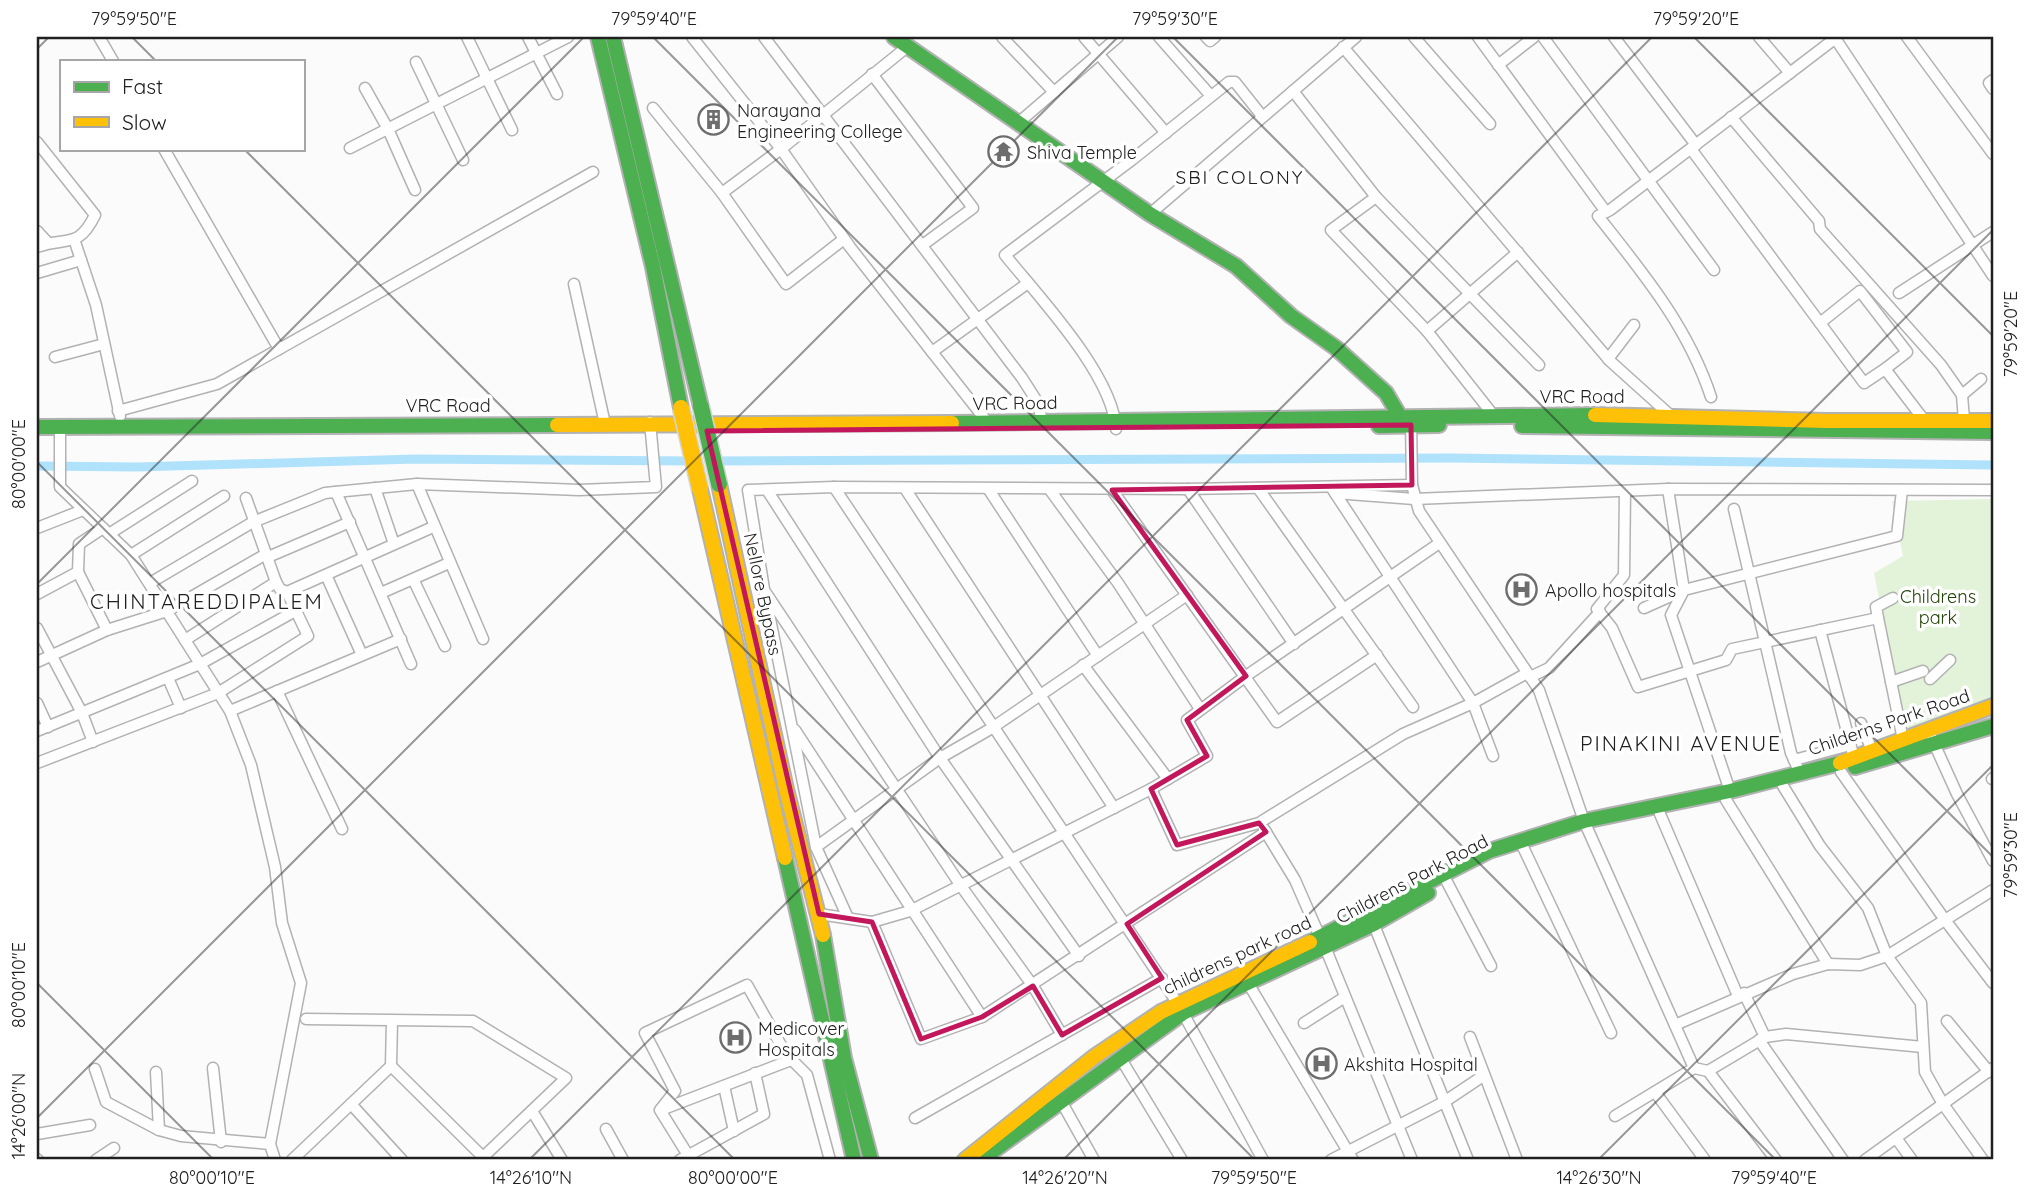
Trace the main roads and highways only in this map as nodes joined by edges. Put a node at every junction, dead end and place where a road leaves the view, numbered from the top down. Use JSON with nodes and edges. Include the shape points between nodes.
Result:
{"nodes":[{"id":1,"x":598,"y":37,"type":"edge"},
{"id":2,"x":613,"y":37,"type":"edge"},
{"id":3,"x":900,"y":42,"type":"edge"},
{"id":4,"x":1993,"y":421,"type":"edge"},
{"id":5,"x":1669,"y":422,"type":"junction"},
{"id":6,"x":1408,"y":424,"type":"junction"},
{"id":7,"x":1116,"y":425,"type":"junction"},
{"id":8,"x":650,"y":426,"type":"junction"},
{"id":9,"x":37,"y":429,"type":"edge"},
{"id":10,"x":60,"y":429,"type":"junction"},
{"id":11,"x":1993,"y":432,"type":"edge"},
{"id":12,"x":1993,"y":706,"type":"edge"},
{"id":13,"x":1993,"y":726,"type":"edge"},
{"id":14,"x":1931,"y":736,"type":"junction"},
{"id":15,"x":1724,"y":795,"type":"junction"},
{"id":16,"x":1681,"y":806,"type":"junction"},
{"id":17,"x":1586,"y":825,"type":"junction"},
{"id":18,"x":1371,"y":919,"type":"junction"},
{"id":19,"x":1323,"y":942,"type":"junction"},
{"id":20,"x":1181,"y":1009,"type":"junction"},
{"id":21,"x":854,"y":1160,"type":"edge"},
{"id":22,"x":871,"y":1160,"type":"edge"},
{"id":23,"x":965,"y":1160,"type":"edge"},
{"id":24,"x":981,"y":1160,"type":"edge"}],
"edges":[{"from":1,"to":21,"type":"main road","bridge":true},
{"from":2,"to":22,"type":"main road","name":"Nellore Bypass","bridge":true,"via":[[786,789],[819,914],[844,1058]]},
{"from":3,"to":6,"type":"main road","via":[[1150,214],[1236,265],[1386,393]]},
{"from":4,"to":5,"type":"main road","name":"VRC Road"},
{"from":5,"to":6,"type":"main road"},
{"from":5,"to":6,"type":"main road","name":"VRC Road","via":[[1494,416]]},
{"from":5,"to":11,"type":"main road"},
{"from":6,"to":7,"type":"main road","name":"VRC Road"},
{"from":7,"to":8,"type":"main road","name":"VRC Road"},
{"from":7,"to":8,"type":"main road","via":[[729,432]]},
{"from":8,"to":10,"type":"main road"},
{"from":8,"to":10,"type":"main road","name":"VRC Road","via":[[120,419]]},
{"from":9,"to":10,"type":"main road","name":"VRC Road"},
{"from":12,"to":14,"type":"main road","name":"Childerns Park Road"},
{"from":13,"to":14,"type":"main road"},
{"from":14,"to":15,"type":"main road","via":[[1841,772]]},
{"from":14,"to":15,"type":"main road","name":"Childerns Park Road","via":[[1797,766]]},
{"from":15,"to":16,"type":"main road","name":"childrens park road"},
{"from":16,"to":17,"type":"main road","name":"childrens park road"},
{"from":16,"to":17,"type":"main road","name":"Childrens Park Road","via":[[1660,814]]},
{"from":17,"to":18,"type":"main road","name":"Childrens Park Road","via":[[1495,855]]},
{"from":17,"to":18,"type":"main road","name":"childrens park road","via":[[1489,851]]},
{"from":18,"to":19,"type":"main road","name":"childrens park road"},
{"from":19,"to":20,"type":"main road","name":"childrens park road"},
{"from":19,"to":20,"type":"main road","name":"Childrens Park Road","via":[[1248,983]]},
{"from":20,"to":23,"type":"main road","name":"childrens park road","via":[[1094,1057]]},
{"from":20,"to":24,"type":"main road","name":"Childrens Park Road","via":[[1121,1059]]}]}
